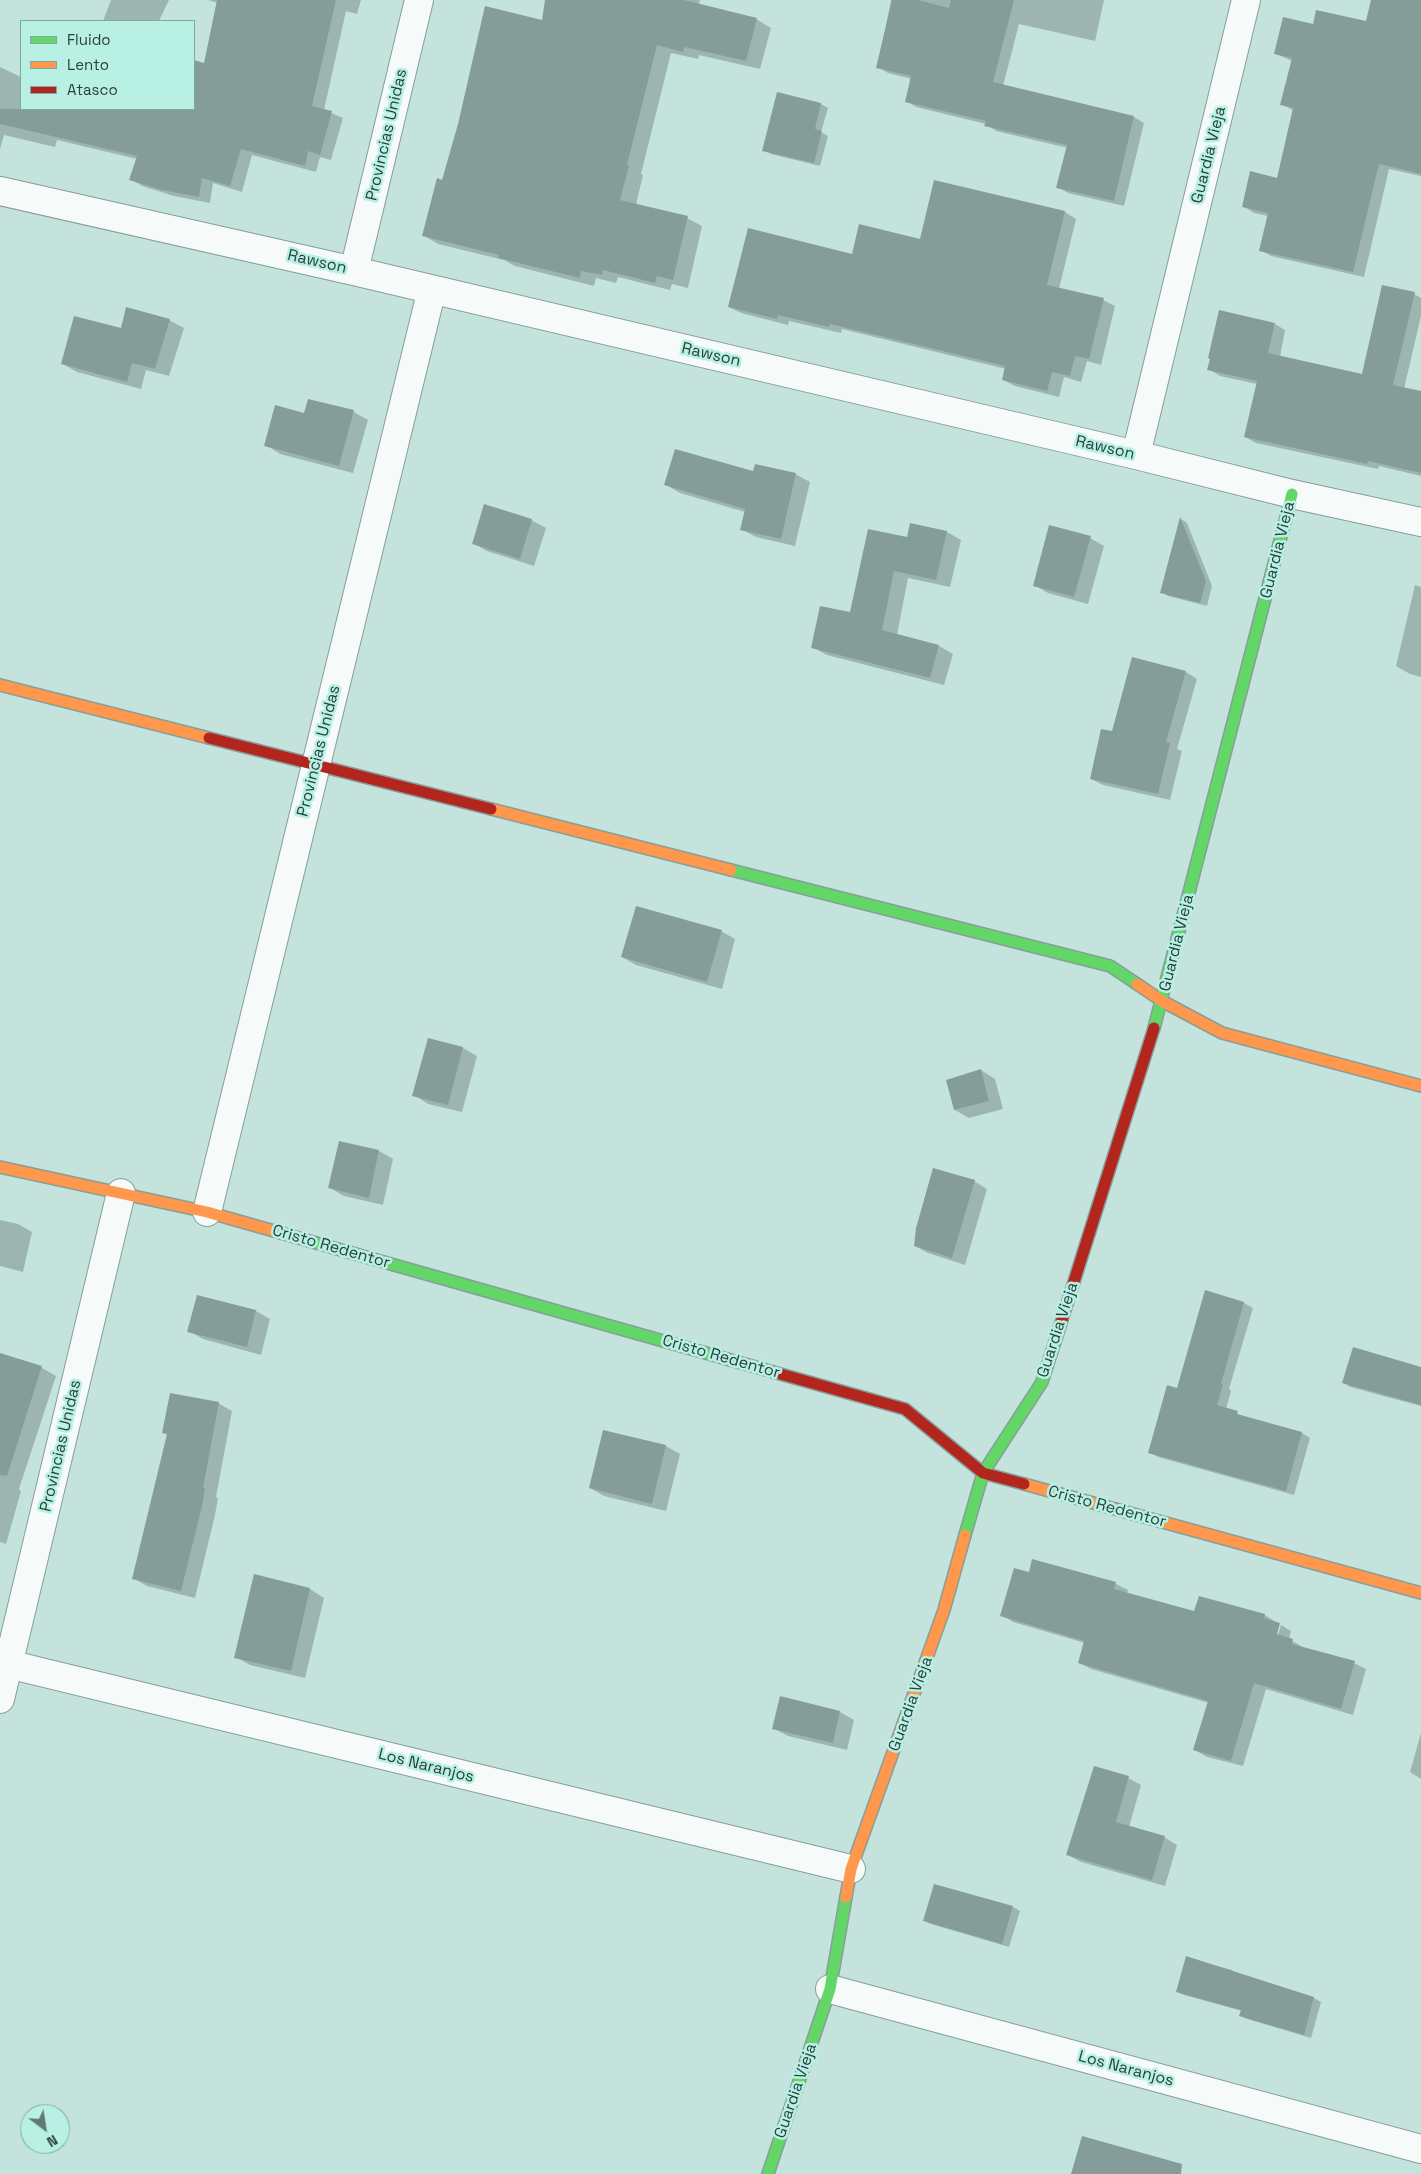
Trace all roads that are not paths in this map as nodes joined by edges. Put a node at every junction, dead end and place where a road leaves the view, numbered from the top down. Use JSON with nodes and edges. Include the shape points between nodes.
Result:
{"nodes":[{"id":1,"x":419,"y":0,"type":"edge"},
{"id":2,"x":1246,"y":0,"type":"edge"},
{"id":3,"x":0,"y":191,"type":"edge"},
{"id":4,"x":354,"y":271,"type":"junction"},
{"id":5,"x":432,"y":290,"type":"junction"},
{"id":6,"x":1136,"y":455,"type":"junction"},
{"id":7,"x":1292,"y":494,"type":"junction"},
{"id":8,"x":1421,"y":522,"type":"edge"},
{"id":9,"x":0,"y":685,"type":"edge"},
{"id":10,"x":316,"y":765,"type":"junction"},
{"id":11,"x":1162,"y":1001,"type":"junction"},
{"id":12,"x":1421,"y":1086,"type":"edge"},
{"id":13,"x":0,"y":1167,"type":"edge"},
{"id":14,"x":121,"y":1193,"type":"junction"},
{"id":15,"x":207,"y":1212,"type":"junction"},
{"id":16,"x":983,"y":1473,"type":"junction"},
{"id":17,"x":1421,"y":1593,"type":"edge"},
{"id":18,"x":4,"y":1663,"type":"edge"},
{"id":19,"x":0,"y":1699,"type":"edge"},
{"id":20,"x":851,"y":1869,"type":"junction"},
{"id":21,"x":830,"y":1989,"type":"junction"},
{"id":22,"x":1421,"y":2148,"type":"edge"},
{"id":23,"x":768,"y":2174,"type":"edge"}],
"edges":[{"from":1,"to":4,"type":"street","name":"Provincias Unidas"},
{"from":2,"to":6,"type":"street","name":"Guardia Vieja"},
{"from":3,"to":4,"type":"street","name":"Rawson"},
{"from":4,"to":5,"type":"street","name":"Rawson"},
{"from":5,"to":6,"type":"street","name":"Rawson"},
{"from":5,"to":10,"type":"street","name":"Provincias Unidas"},
{"from":6,"to":7,"type":"street","name":"Rawson"},
{"from":7,"to":8,"type":"street","name":"Rawson"},
{"from":7,"to":11,"type":"street","name":"Guardia Vieja"},
{"from":9,"to":10,"type":"street"},
{"from":10,"to":11,"type":"street","via":[[1110,966]]},
{"from":10,"to":15,"type":"street","name":"Provincias Unidas"},
{"from":11,"to":12,"type":"street","via":[[1222,1032]]},
{"from":11,"to":16,"type":"street","name":"Guardia Vieja","via":[[1042,1382]]},
{"from":13,"to":14,"type":"street","name":"Cristo Redentor"},
{"from":14,"to":15,"type":"street","name":"Cristo Redentor"},
{"from":14,"to":18,"type":"street","name":"Provincias Unidas"},
{"from":15,"to":16,"type":"street","name":"Cristo Redentor","via":[[905,1409]]},
{"from":16,"to":17,"type":"street","name":"Cristo Redentor"},
{"from":16,"to":20,"type":"street","name":"Guardia Vieja","via":[[944,1610]]},
{"from":18,"to":19,"type":"street","name":"Provincias Unidas"},
{"from":18,"to":20,"type":"street","name":"Los Naranjos"},
{"from":20,"to":21,"type":"street","name":"Guardia Vieja"},
{"from":21,"to":22,"type":"street","name":"Los Naranjos"},
{"from":21,"to":23,"type":"street","name":"Guardia Vieja"}]}
